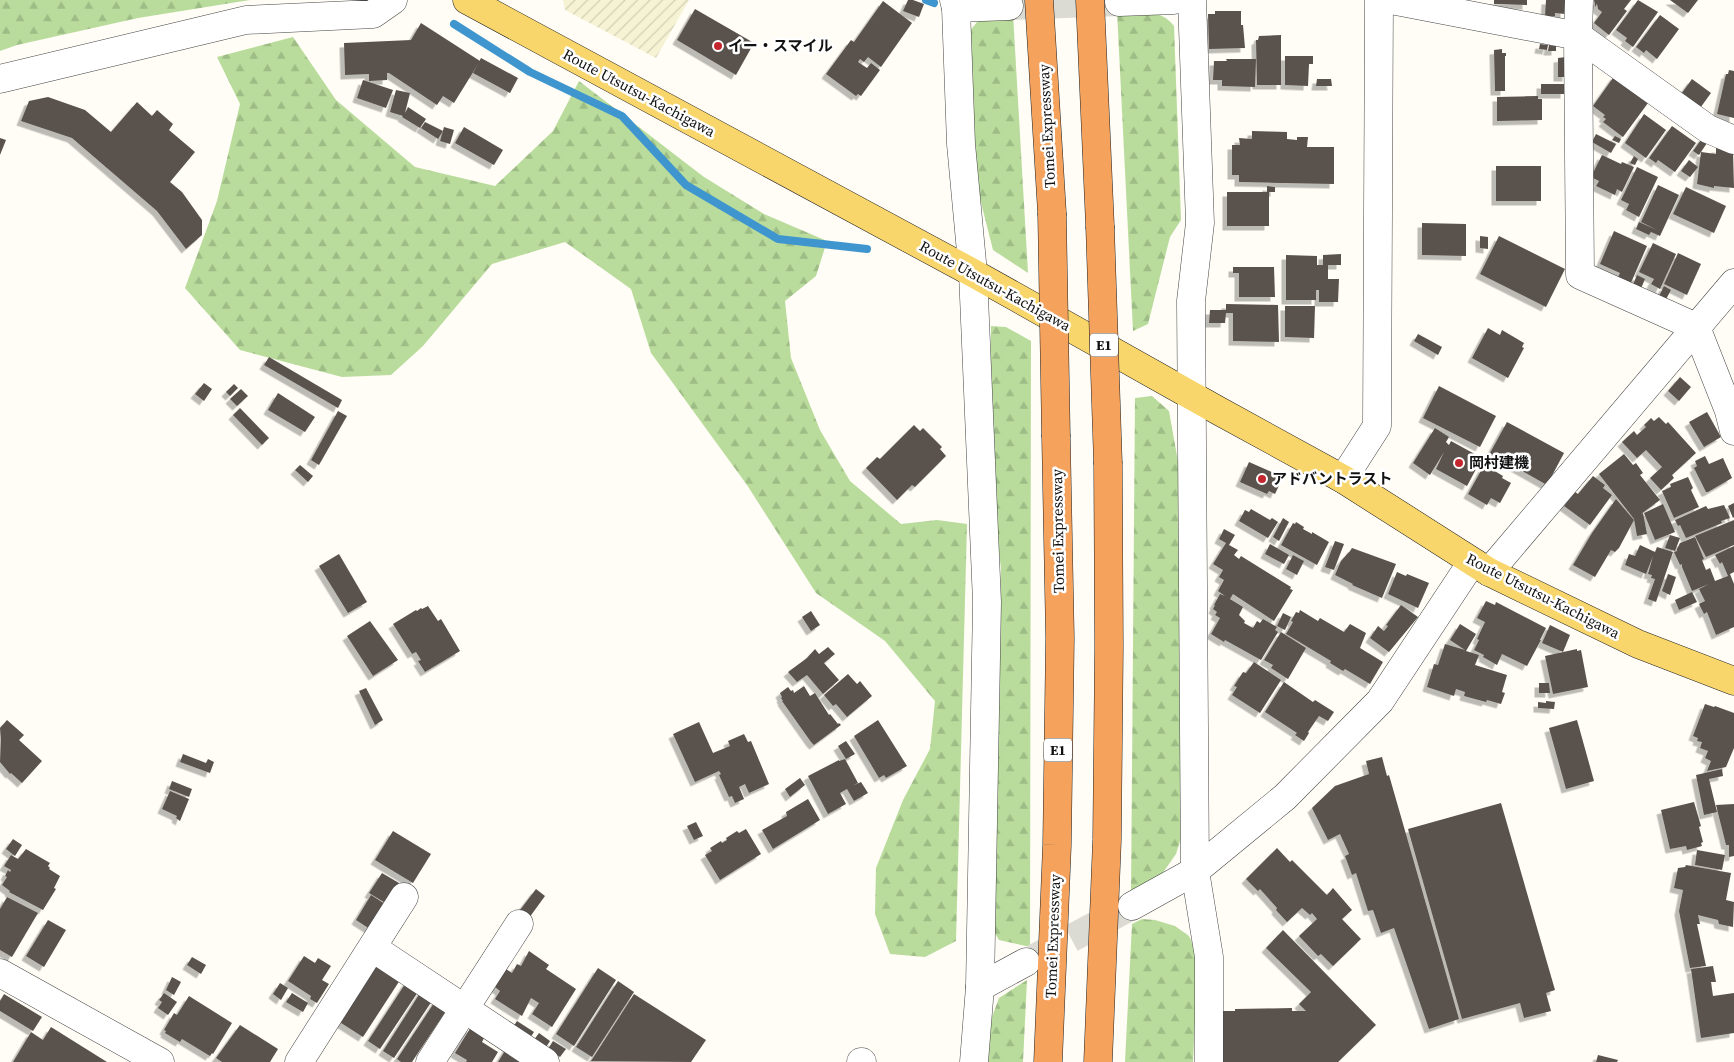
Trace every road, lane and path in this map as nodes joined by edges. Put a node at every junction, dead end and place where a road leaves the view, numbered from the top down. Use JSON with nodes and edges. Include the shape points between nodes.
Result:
{"nodes":[{"id":1,"x":393,"y":0,"type":"edge"},
{"id":2,"x":467,"y":0,"type":"edge"},
{"id":3,"x":1039,"y":0,"type":"edge"},
{"id":4,"x":1090,"y":0,"type":"edge"},
{"id":5,"x":1174,"y":0,"type":"edge"},
{"id":6,"x":1192,"y":0,"type":"edge"},
{"id":7,"x":1379,"y":0,"type":"edge"},
{"id":8,"x":1391,"y":0,"type":"edge"},
{"id":9,"x":1579,"y":0,"type":"edge"},
{"id":10,"x":1119,"y":2,"type":"dead end"},
{"id":11,"x":955,"y":4,"type":"edge"},
{"id":12,"x":1009,"y":6,"type":"tunnel mouth"},
{"id":13,"x":1578,"y":36,"type":"junction"},
{"id":14,"x":0,"y":79,"type":"edge"},
{"id":15,"x":1734,"y":140,"type":"edge"},
{"id":16,"x":973,"y":273,"type":"junction"},
{"id":17,"x":1734,"y":283,"type":"edge"},
{"id":18,"x":1696,"y":328,"type":"junction"},
{"id":19,"x":1191,"y":396,"type":"junction"},
{"id":20,"x":1734,"y":431,"type":"edge"},
{"id":21,"x":1343,"y":479,"type":"junction"},
{"id":22,"x":1481,"y":567,"type":"junction"},
{"id":23,"x":1734,"y":681,"type":"edge"},
{"id":24,"x":1196,"y":871,"type":"junction"},
{"id":25,"x":404,"y":897,"type":"dead end"},
{"id":26,"x":1132,"y":906,"type":"tunnel mouth"},
{"id":27,"x":519,"y":924,"type":"dead end"},
{"id":28,"x":373,"y":948,"type":"junction"},
{"id":29,"x":1026,"y":962,"type":"tunnel mouth"},
{"id":30,"x":0,"y":973,"type":"edge"},
{"id":31,"x":980,"y":987,"type":"junction"},
{"id":32,"x":465,"y":1009,"type":"junction"},
{"id":33,"x":160,"y":1062,"type":"edge"},
{"id":34,"x":299,"y":1062,"type":"edge"},
{"id":35,"x":430,"y":1062,"type":"edge"},
{"id":36,"x":545,"y":1062,"type":"edge"},
{"id":37,"x":974,"y":1062,"type":"edge"},
{"id":38,"x":1048,"y":1062,"type":"edge"},
{"id":39,"x":1098,"y":1062,"type":"edge"},
{"id":40,"x":1209,"y":1062,"type":"edge"}],
"edges":[{"from":1,"to":14,"type":"street","via":[[373,14],[246,20]]},
{"from":2,"to":16,"type":"main road","name":"Route Utsutsu-Kachigawa"},
{"from":3,"to":38,"type":"highway","name":"Tomei Expressway","number":"E1","bridge":true,"via":[[1052,213],[1060,658]]},
{"from":4,"to":39,"type":"highway","number":"E1","bridge":true,"via":[[1108,464],[1106,840]]},
{"from":5,"to":10,"type":"street"},
{"from":6,"to":19,"type":"street","via":[[1200,223],[1191,301]]},
{"from":7,"to":21,"type":"street","via":[[1377,426]]},
{"from":8,"to":13,"type":"street"},
{"from":9,"to":13,"type":"street"},
{"from":11,"to":12,"type":"street"},
{"from":11,"to":16,"type":"street","via":[[961,144]]},
{"from":13,"to":15,"type":"street","via":[[1708,129]]},
{"from":13,"to":18,"type":"street","via":[[1580,275]]},
{"from":16,"to":19,"type":"main road","name":"Route Utsutsu-Kachigawa"},
{"from":16,"to":31,"type":"street","via":[[987,602]]},
{"from":17,"to":18,"type":"street"},
{"from":18,"to":20,"type":"street"},
{"from":18,"to":22,"type":"street"},
{"from":19,"to":21,"type":"main road","name":"Route Utsutsu-Kachigawa"},
{"from":19,"to":24,"type":"street"},
{"from":21,"to":22,"type":"main road","name":"Route Utsutsu-Kachigawa"},
{"from":22,"to":23,"type":"main road","name":"Route Utsutsu-Kachigawa","via":[[1638,644]]},
{"from":22,"to":24,"type":"street","via":[[1380,702],[1285,797]]},
{"from":24,"to":26,"type":"street"},
{"from":24,"to":40,"type":"street","via":[[1209,957]]},
{"from":25,"to":28,"type":"street"},
{"from":27,"to":32,"type":"street"},
{"from":28,"to":32,"type":"street"},
{"from":28,"to":34,"type":"street"},
{"from":29,"to":31,"type":"street"},
{"from":30,"to":33,"type":"street"},
{"from":31,"to":37,"type":"street"},
{"from":32,"to":35,"type":"street"},
{"from":32,"to":36,"type":"street"}]}
